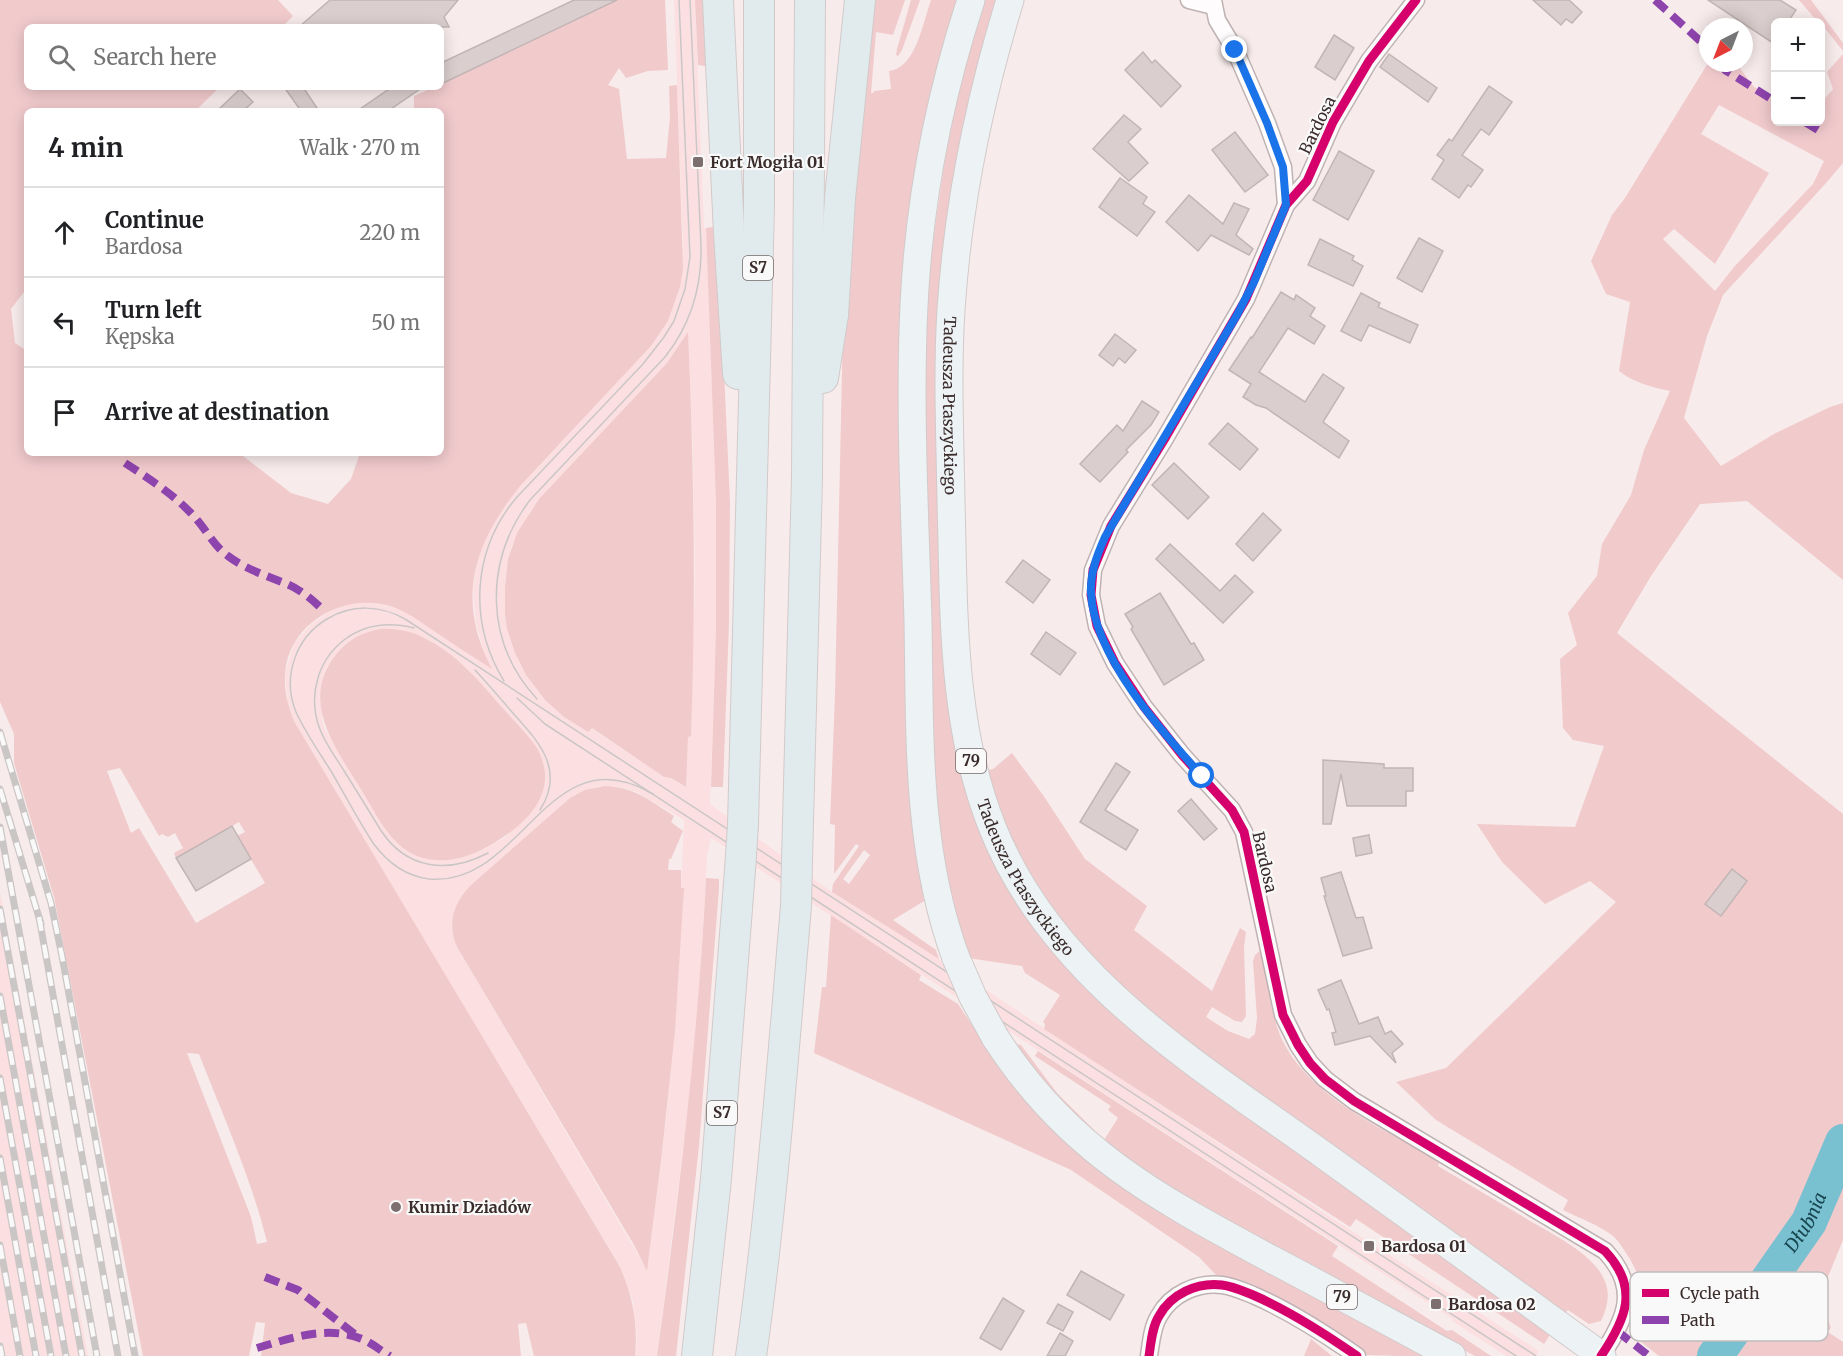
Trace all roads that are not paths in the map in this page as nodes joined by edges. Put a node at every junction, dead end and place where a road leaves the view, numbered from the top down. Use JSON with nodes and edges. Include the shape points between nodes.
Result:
{"nodes":[{"id":1,"x":718,"y":0,"type":"edge"},
{"id":2,"x":759,"y":0,"type":"edge"},
{"id":3,"x":810,"y":0,"type":"edge"},
{"id":4,"x":860,"y":0,"type":"edge"},
{"id":5,"x":971,"y":0,"type":"edge"},
{"id":6,"x":1010,"y":0,"type":"edge"},
{"id":7,"x":1189,"y":0,"type":"edge"},
{"id":8,"x":1416,"y":0,"type":"edge"},
{"id":9,"x":1213,"y":3,"type":"edge"},
{"id":10,"x":1286,"y":205,"type":"junction"},
{"id":11,"x":807,"y":478,"type":"junction"},
{"id":12,"x":751,"y":536,"type":"junction"},
{"id":13,"x":697,"y":1356,"type":"edge"},
{"id":14,"x":751,"y":1356,"type":"edge"},
{"id":15,"x":1149,"y":1356,"type":"edge"},
{"id":16,"x":1357,"y":1356,"type":"edge"},
{"id":17,"x":1452,"y":1356,"type":"edge"},
{"id":18,"x":1601,"y":1356,"type":"edge"}],
"edges":[{"from":1,"to":12,"type":"highway","via":[[731,266]]},
{"from":2,"to":12,"type":"highway","number":"S7","via":[[759,206]]},
{"from":3,"to":11,"type":"highway"},
{"from":4,"to":11,"type":"highway","via":[[840,198],[833,315]]},
{"from":5,"to":17,"type":"main road","number":"79","bridge":true,"via":[[929,171],[917,266],[913,345],[923,797],[933,880],[947,935],[995,1037],[1032,1090],[1087,1145],[1168,1202]]},
{"from":6,"to":18,"type":"main road","name":"Tadeusza Ptaszyckiego","number":"79","via":[[982,96],[962,201],[949,374],[959,683],[972,764],[994,831],[1043,918],[1076,960],[1129,1011]]},
{"from":7,"to":9,"type":"street"},
{"from":8,"to":10,"type":"street","name":"Bardosa","via":[[1369,61],[1333,122],[1307,181]]},
{"from":9,"to":10,"type":"street","via":[[1283,167]]},
{"from":10,"to":18,"type":"street","name":"Bardosa","via":[[1237,315],[1105,537],[1092,581],[1097,626],[1119,670],[1144,707],[1232,810],[1244,832],[1283,1014],[1298,1045],[1339,1091],[1594,1243],[1613,1259],[1627,1292],[1626,1301],[1622,1321]]},
{"from":11,"to":14,"type":"highway","bridge":true,"via":[[796,906],[778,1122]]},
{"from":12,"to":13,"type":"highway","number":"S7","bridge":true,"via":[[744,825],[716,1179]]},
{"from":15,"to":16,"type":"street","via":[[1155,1324],[1163,1309],[1176,1297],[1209,1284],[1224,1285],[1263,1300]]}]}
